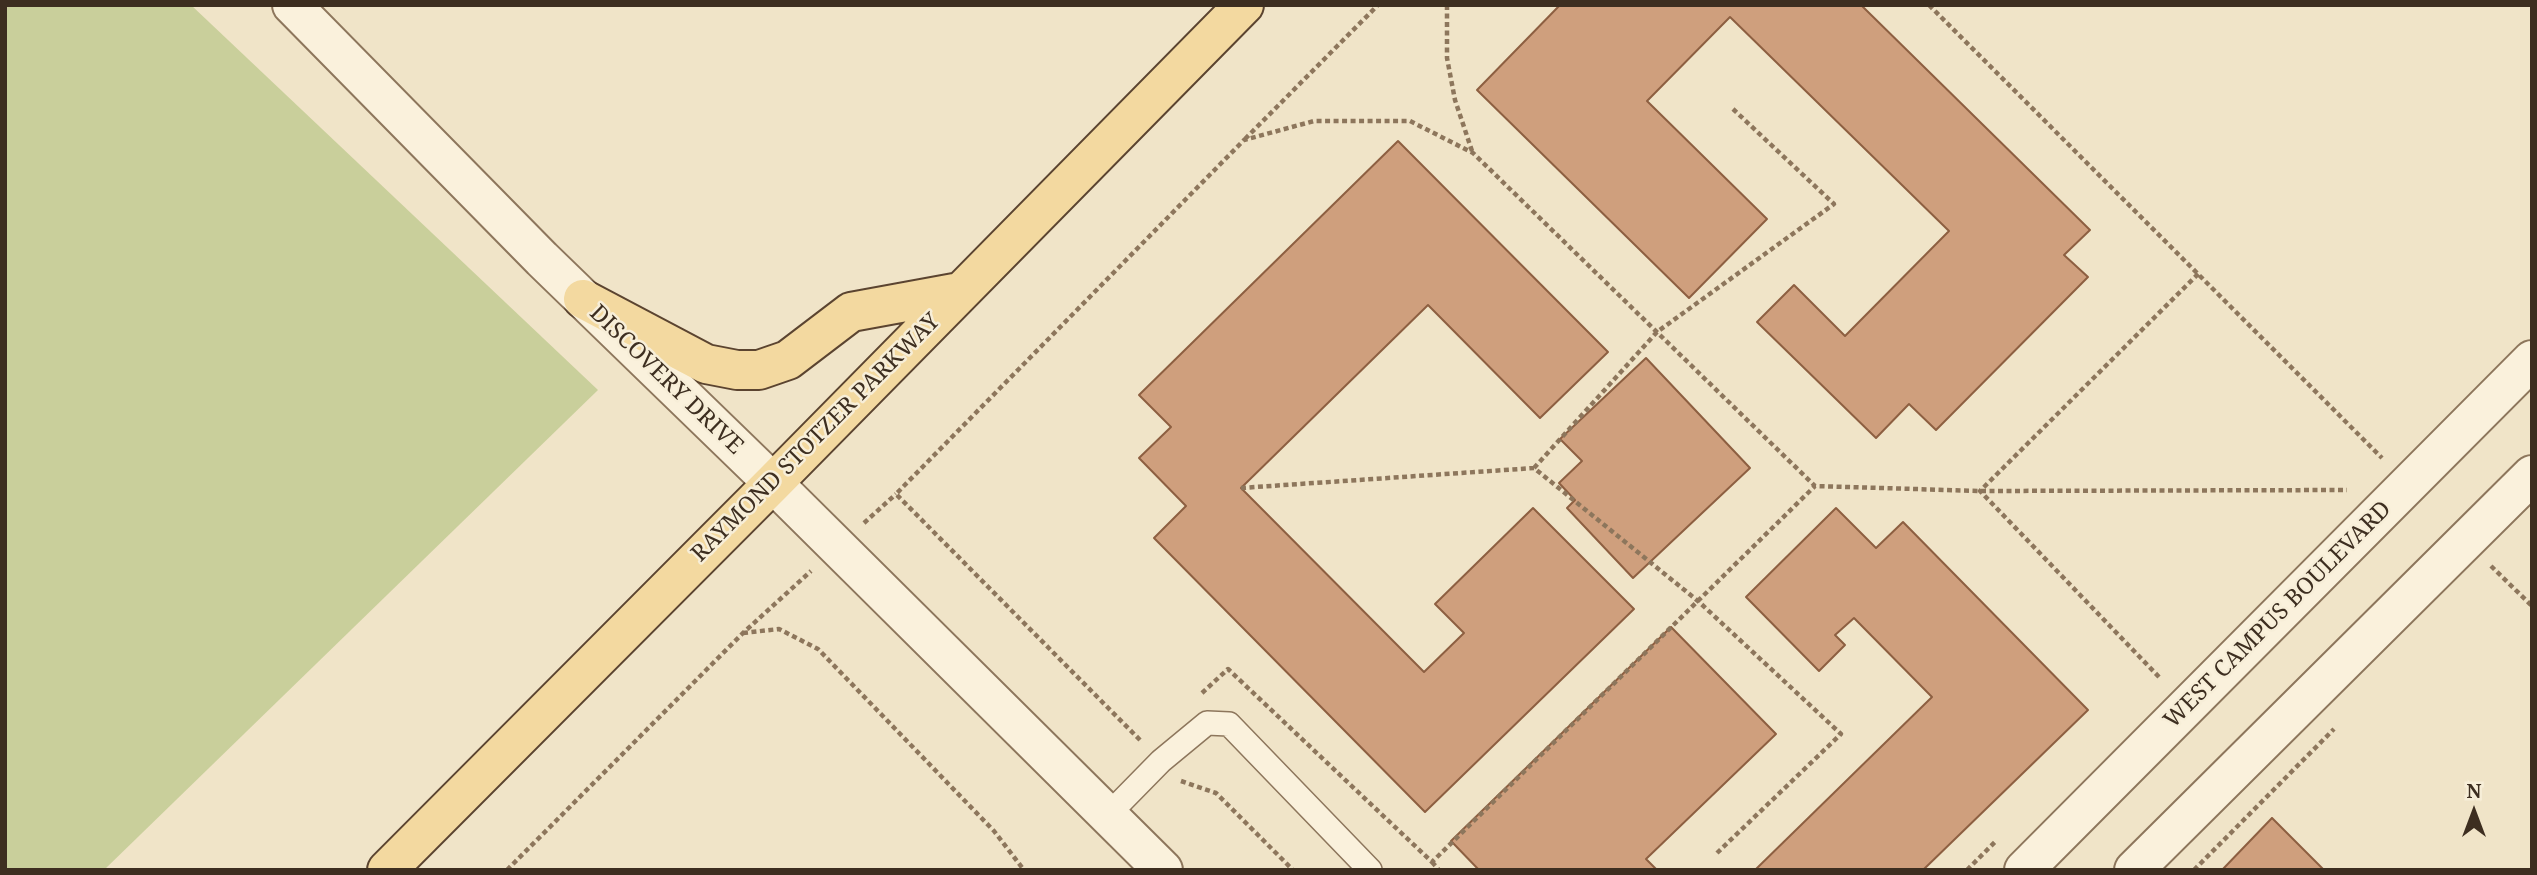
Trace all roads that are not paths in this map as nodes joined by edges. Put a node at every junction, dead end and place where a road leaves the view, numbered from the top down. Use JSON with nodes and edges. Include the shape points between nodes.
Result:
{"nodes":[{"id":1,"x":292,"y":5,"type":"edge"},
{"id":2,"x":1244,"y":5,"type":"edge"},
{"id":3,"x":960,"y":292,"type":"junction"},
{"id":4,"x":583,"y":299,"type":"junction"},
{"id":5,"x":2532,"y":360,"type":"edge"},
{"id":6,"x":2532,"y":475,"type":"edge"},
{"id":7,"x":773,"y":483,"type":"junction"},
{"id":8,"x":1108,"y":815,"type":"junction"},
{"id":9,"x":387,"y":870,"type":"edge"},
{"id":10,"x":1163,"y":870,"type":"edge"},
{"id":11,"x":1370,"y":870,"type":"edge"},
{"id":12,"x":2024,"y":870,"type":"edge"},
{"id":13,"x":2134,"y":870,"type":"edge"}],
"edges":[{"from":1,"to":4,"type":"street","name":"DISCOVERY DRIVE"},
{"from":2,"to":3,"type":"main road","name":"RAYMOND STOTZER PARKWAY"},
{"from":3,"to":4,"type":"main road","via":[[851,312],[788,360],[759,370],[706,364]]},
{"from":3,"to":7,"type":"main road","name":"RAYMOND STOTZER PARKWAY"},
{"from":4,"to":7,"type":"street","name":"DISCOVERY DRIVE"},
{"from":5,"to":12,"type":"street","name":"WEST CAMPUS BOULEVARD"},
{"from":6,"to":13,"type":"street"},
{"from":7,"to":8,"type":"street","name":"DISCOVERY DRIVE"},
{"from":7,"to":9,"type":"main road","name":"RAYMOND STOTZER PARKWAY"},
{"from":8,"to":10,"type":"street","name":"DISCOVERY DRIVE"},
{"from":8,"to":11,"type":"lane","via":[[1207,723],[1229,724]]}]}
